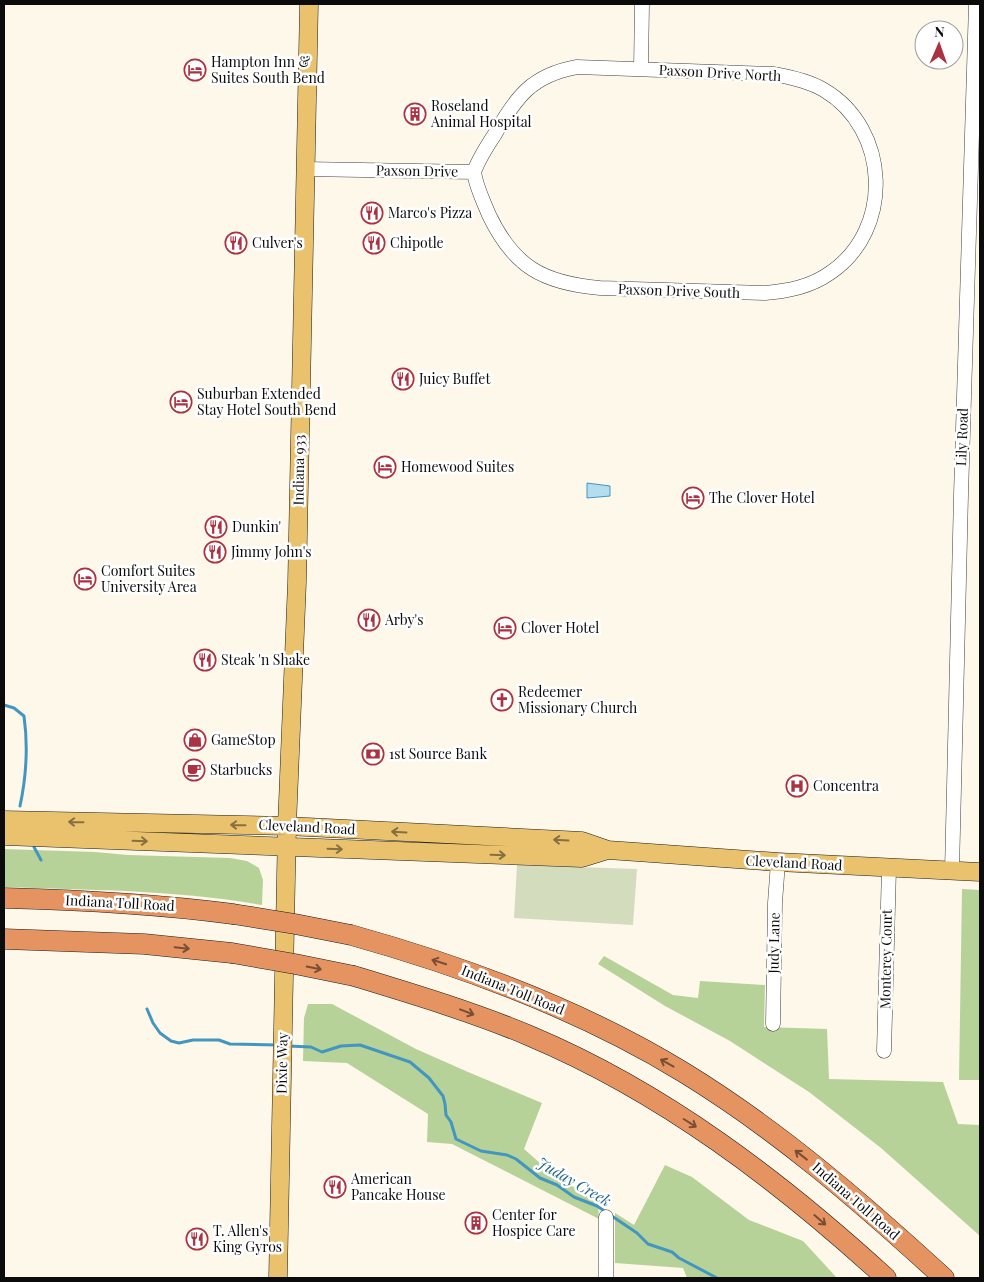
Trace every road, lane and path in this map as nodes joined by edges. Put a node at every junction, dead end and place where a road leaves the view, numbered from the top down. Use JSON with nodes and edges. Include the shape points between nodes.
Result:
{"nodes":[{"id":1,"x":308,"y":4,"type":"edge"},
{"id":2,"x":642,"y":4,"type":"edge"},
{"id":3,"x":976,"y":4,"type":"edge"},
{"id":4,"x":568,"y":68,"type":"joint"},
{"id":5,"x":641,"y":68,"type":"junction"},
{"id":6,"x":305,"y":169,"type":"junction"},
{"id":7,"x":474,"y":172,"type":"junction"},
{"id":8,"x":877,"y":176,"type":"joint"},
{"id":9,"x":4,"y":820,"type":"edge"},
{"id":10,"x":287,"y":826,"type":"junction"},
{"id":11,"x":4,"y":836,"type":"edge"},
{"id":12,"x":287,"y":847,"type":"junction"},
{"id":13,"x":608,"y":850,"type":"junction"},
{"id":14,"x":778,"y":862,"type":"junction"},
{"id":15,"x":889,"y":868,"type":"junction"},
{"id":16,"x":952,"y":871,"type":"junction"},
{"id":17,"x":980,"y":872,"type":"edge"},
{"id":18,"x":4,"y":898,"type":"edge"},
{"id":19,"x":4,"y":939,"type":"edge"},
{"id":20,"x":31,"y":946,"type":"junction"},
{"id":21,"x":4,"y":952,"type":"edge"},
{"id":22,"x":773,"y":1024,"type":"dead end"},
{"id":23,"x":884,"y":1051,"type":"dead end"},
{"id":24,"x":606,"y":1217,"type":"dead end"},
{"id":25,"x":278,"y":1278,"type":"edge"},
{"id":26,"x":606,"y":1278,"type":"edge"},
{"id":27,"x":886,"y":1278,"type":"edge"},
{"id":28,"x":944,"y":1278,"type":"edge"}],
"edges":[{"from":1,"to":6,"type":"main road","name":"Indiana 933"},
{"from":2,"to":5,"type":"street"},
{"from":3,"to":16,"type":"street","name":"Lily Road"},
{"from":4,"to":5,"type":"street","name":"Paxson Drive North"},
{"from":4,"to":7,"type":"street","name":"Paxson Drive","via":[[544,78],[520,95]]},
{"from":5,"to":8,"type":"street","name":"Paxson Drive North","via":[[774,74],[812,84],[838,100],[860,126]]},
{"from":6,"to":7,"type":"street","name":"Paxson Drive"},
{"from":6,"to":10,"type":"main road","name":"Indiana 933","via":[[296,626]]},
{"from":7,"to":8,"type":"street","name":"Paxson Drive South","via":[[497,232],[513,254],[544,276],[568,284],[600,288],[765,294],[791,290],[816,281],[853,252],[870,221]]},
{"from":10,"to":9,"type":"main road","name":"Cleveland Road","one_way":true},
{"from":10,"to":12,"type":"main road","name":"Indiana 933"},
{"from":13,"to":10,"type":"main road","name":"Cleveland Road","one_way":true,"via":[[582,841]]},
{"from":11,"to":12,"type":"main road","name":"Cleveland Road","one_way":true},
{"from":12,"to":13,"type":"main road","name":"Cleveland Road","one_way":true,"via":[[582,858]]},
{"from":12,"to":25,"type":"main road","name":"Dixie Way"},
{"from":13,"to":14,"type":"main road","name":"Cleveland Road"},
{"from":14,"to":15,"type":"main road","name":"Cleveland Road"},
{"from":14,"to":22,"type":"street","name":"Judy Lane"},
{"from":15,"to":16,"type":"main road","name":"Cleveland Road"},
{"from":15,"to":23,"type":"street","name":"Monterey Court"},
{"from":16,"to":17,"type":"main road","name":"Cleveland Road"},
{"from":28,"to":18,"type":"highway","name":"Indiana Toll Road","one_way":true,"bridge":true,"via":[[821,1170],[682,1071],[602,1028],[497,982],[405,950],[295,924],[180,907]]},
{"from":19,"to":20,"type":"highway"},
{"from":20,"to":21,"type":"highway"},
{"from":20,"to":27,"type":"highway","one_way":true,"bridge":true,"via":[[144,944],[232,953],[295,964],[354,976],[530,1036],[640,1092],[708,1134],[806,1208]]},
{"from":24,"to":26,"type":"street"}]}
